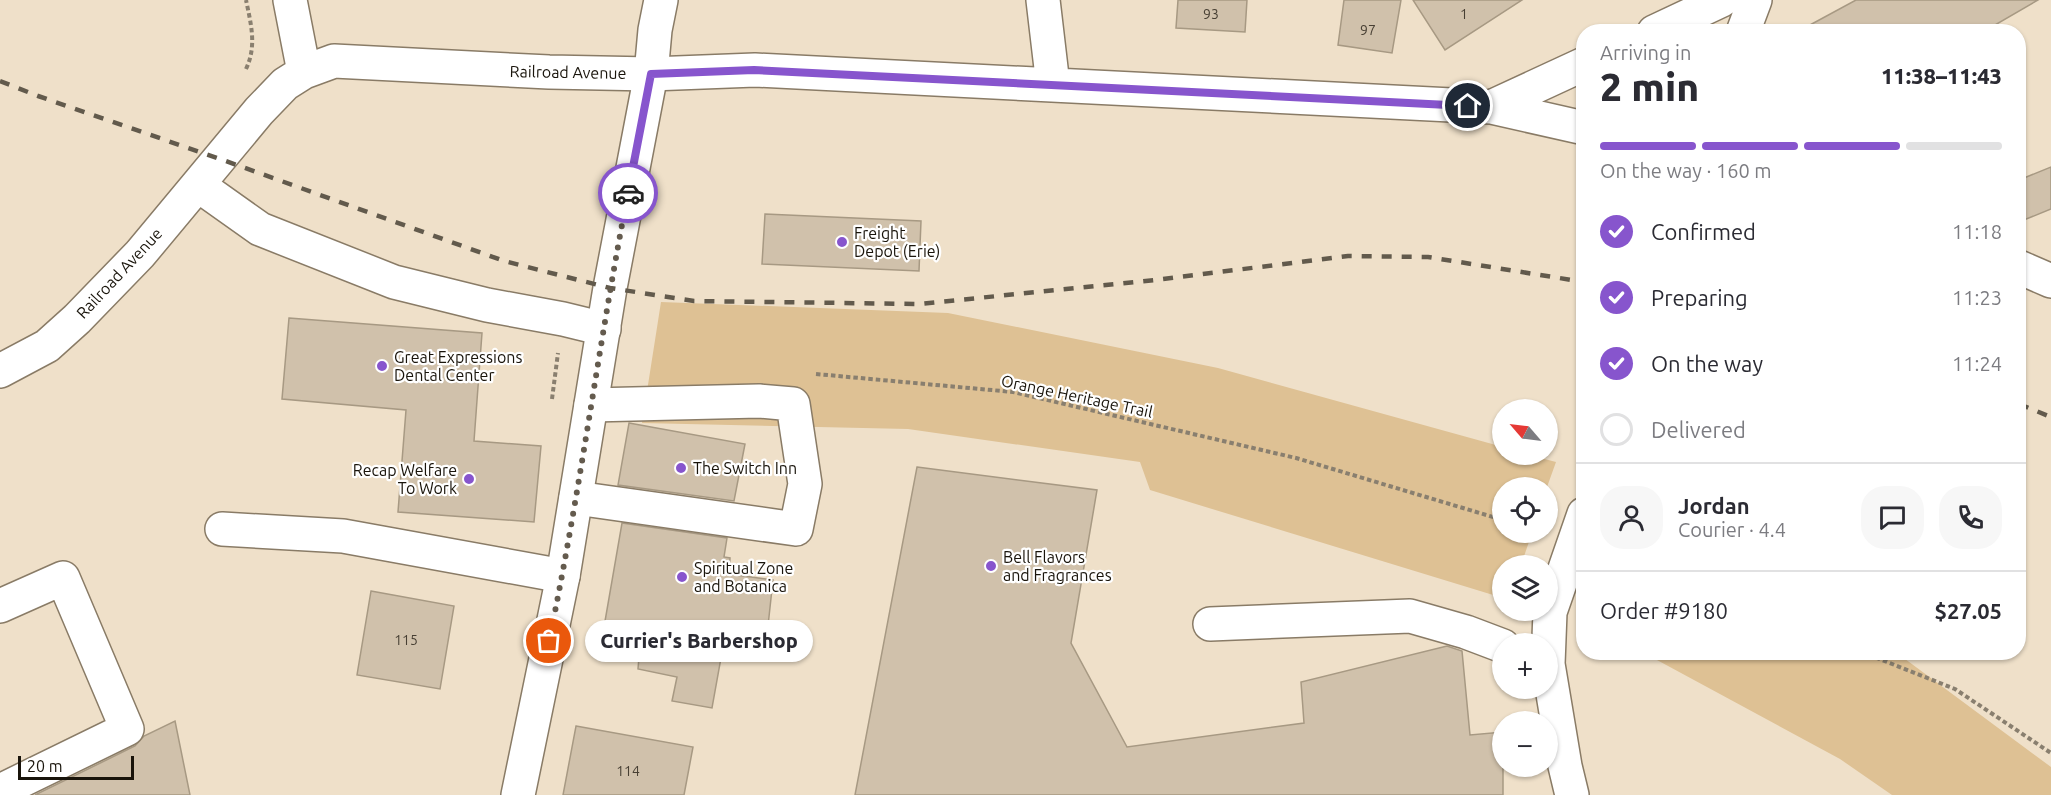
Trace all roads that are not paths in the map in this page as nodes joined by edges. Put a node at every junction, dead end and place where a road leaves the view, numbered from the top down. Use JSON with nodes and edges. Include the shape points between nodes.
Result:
{"nodes":[{"id":1,"x":290,"y":0,"type":"edge"},
{"id":2,"x":661,"y":0,"type":"edge"},
{"id":3,"x":1043,"y":0,"type":"edge"},
{"id":4,"x":1722,"y":0,"type":"edge"},
{"id":5,"x":1755,"y":0,"type":"edge"},
{"id":6,"x":1671,"y":24,"type":"edge"},
{"id":7,"x":1746,"y":24,"type":"edge"},
{"id":8,"x":1576,"y":68,"type":"edge"},
{"id":9,"x":304,"y":72,"type":"junction"},
{"id":10,"x":651,"y":74,"type":"junction"},
{"id":11,"x":1053,"y":85,"type":"junction"},
{"id":12,"x":1491,"y":107,"type":"junction"},
{"id":13,"x":1576,"y":126,"type":"edge"},
{"id":14,"x":198,"y":185,"type":"junction"},
{"id":15,"x":2026,"y":270,"type":"edge"},
{"id":16,"x":2051,"y":281,"type":"edge"},
{"id":17,"x":604,"y":329,"type":"junction"},
{"id":18,"x":0,"y":371,"type":"edge"},
{"id":19,"x":591,"y":405,"type":"junction"},
{"id":20,"x":576,"y":498,"type":"junction"},
{"id":21,"x":222,"y":529,"type":"dead end"},
{"id":22,"x":1576,"y":537,"type":"edge"},
{"id":23,"x":563,"y":576,"type":"junction"},
{"id":24,"x":0,"y":606,"type":"edge"},
{"id":25,"x":1210,"y":624,"type":"dead end"},
{"id":26,"x":1492,"y":642,"type":"edge"},
{"id":27,"x":0,"y":791,"type":"edge"},
{"id":28,"x":518,"y":795,"type":"edge"},
{"id":29,"x":1572,"y":795,"type":"edge"}],
"edges":[{"from":1,"to":9,"type":"street"},
{"from":2,"to":10,"type":"street"},
{"from":3,"to":11,"type":"street"},
{"from":4,"to":6,"type":"street"},
{"from":5,"to":7,"type":"street"},
{"from":8,"to":12,"type":"street"},
{"from":9,"to":10,"type":"street","name":"Railroad Avenue","via":[[334,61]]},
{"from":9,"to":14,"type":"street","name":"Railroad Avenue","via":[[285,84],[259,111]]},
{"from":10,"to":11,"type":"street","name":"Railroad Avenue","via":[[754,70]]},
{"from":10,"to":17,"type":"street"},
{"from":11,"to":12,"type":"street","name":"Railroad Avenue"},
{"from":12,"to":13,"type":"street","name":"Railroad Avenue"},
{"from":14,"to":17,"type":"street","via":[[260,229],[394,282]]},
{"from":14,"to":18,"type":"street","name":"Railroad Avenue","via":[[140,254],[77,319],[47,346]]},
{"from":15,"to":16,"type":"street"},
{"from":17,"to":19,"type":"street"},
{"from":19,"to":20,"type":"street"},
{"from":19,"to":20,"type":"street","via":[[759,401],[794,404],[805,484],[796,529]]},
{"from":20,"to":23,"type":"street"},
{"from":21,"to":23,"type":"street","via":[[343,536]]},
{"from":22,"to":29,"type":"street","via":[[1550,612],[1548,664]]},
{"from":23,"to":28,"type":"street"},
{"from":24,"to":27,"type":"street","via":[[63,578],[127,729]]},
{"from":25,"to":26,"type":"street","via":[[1410,616]]}]}
